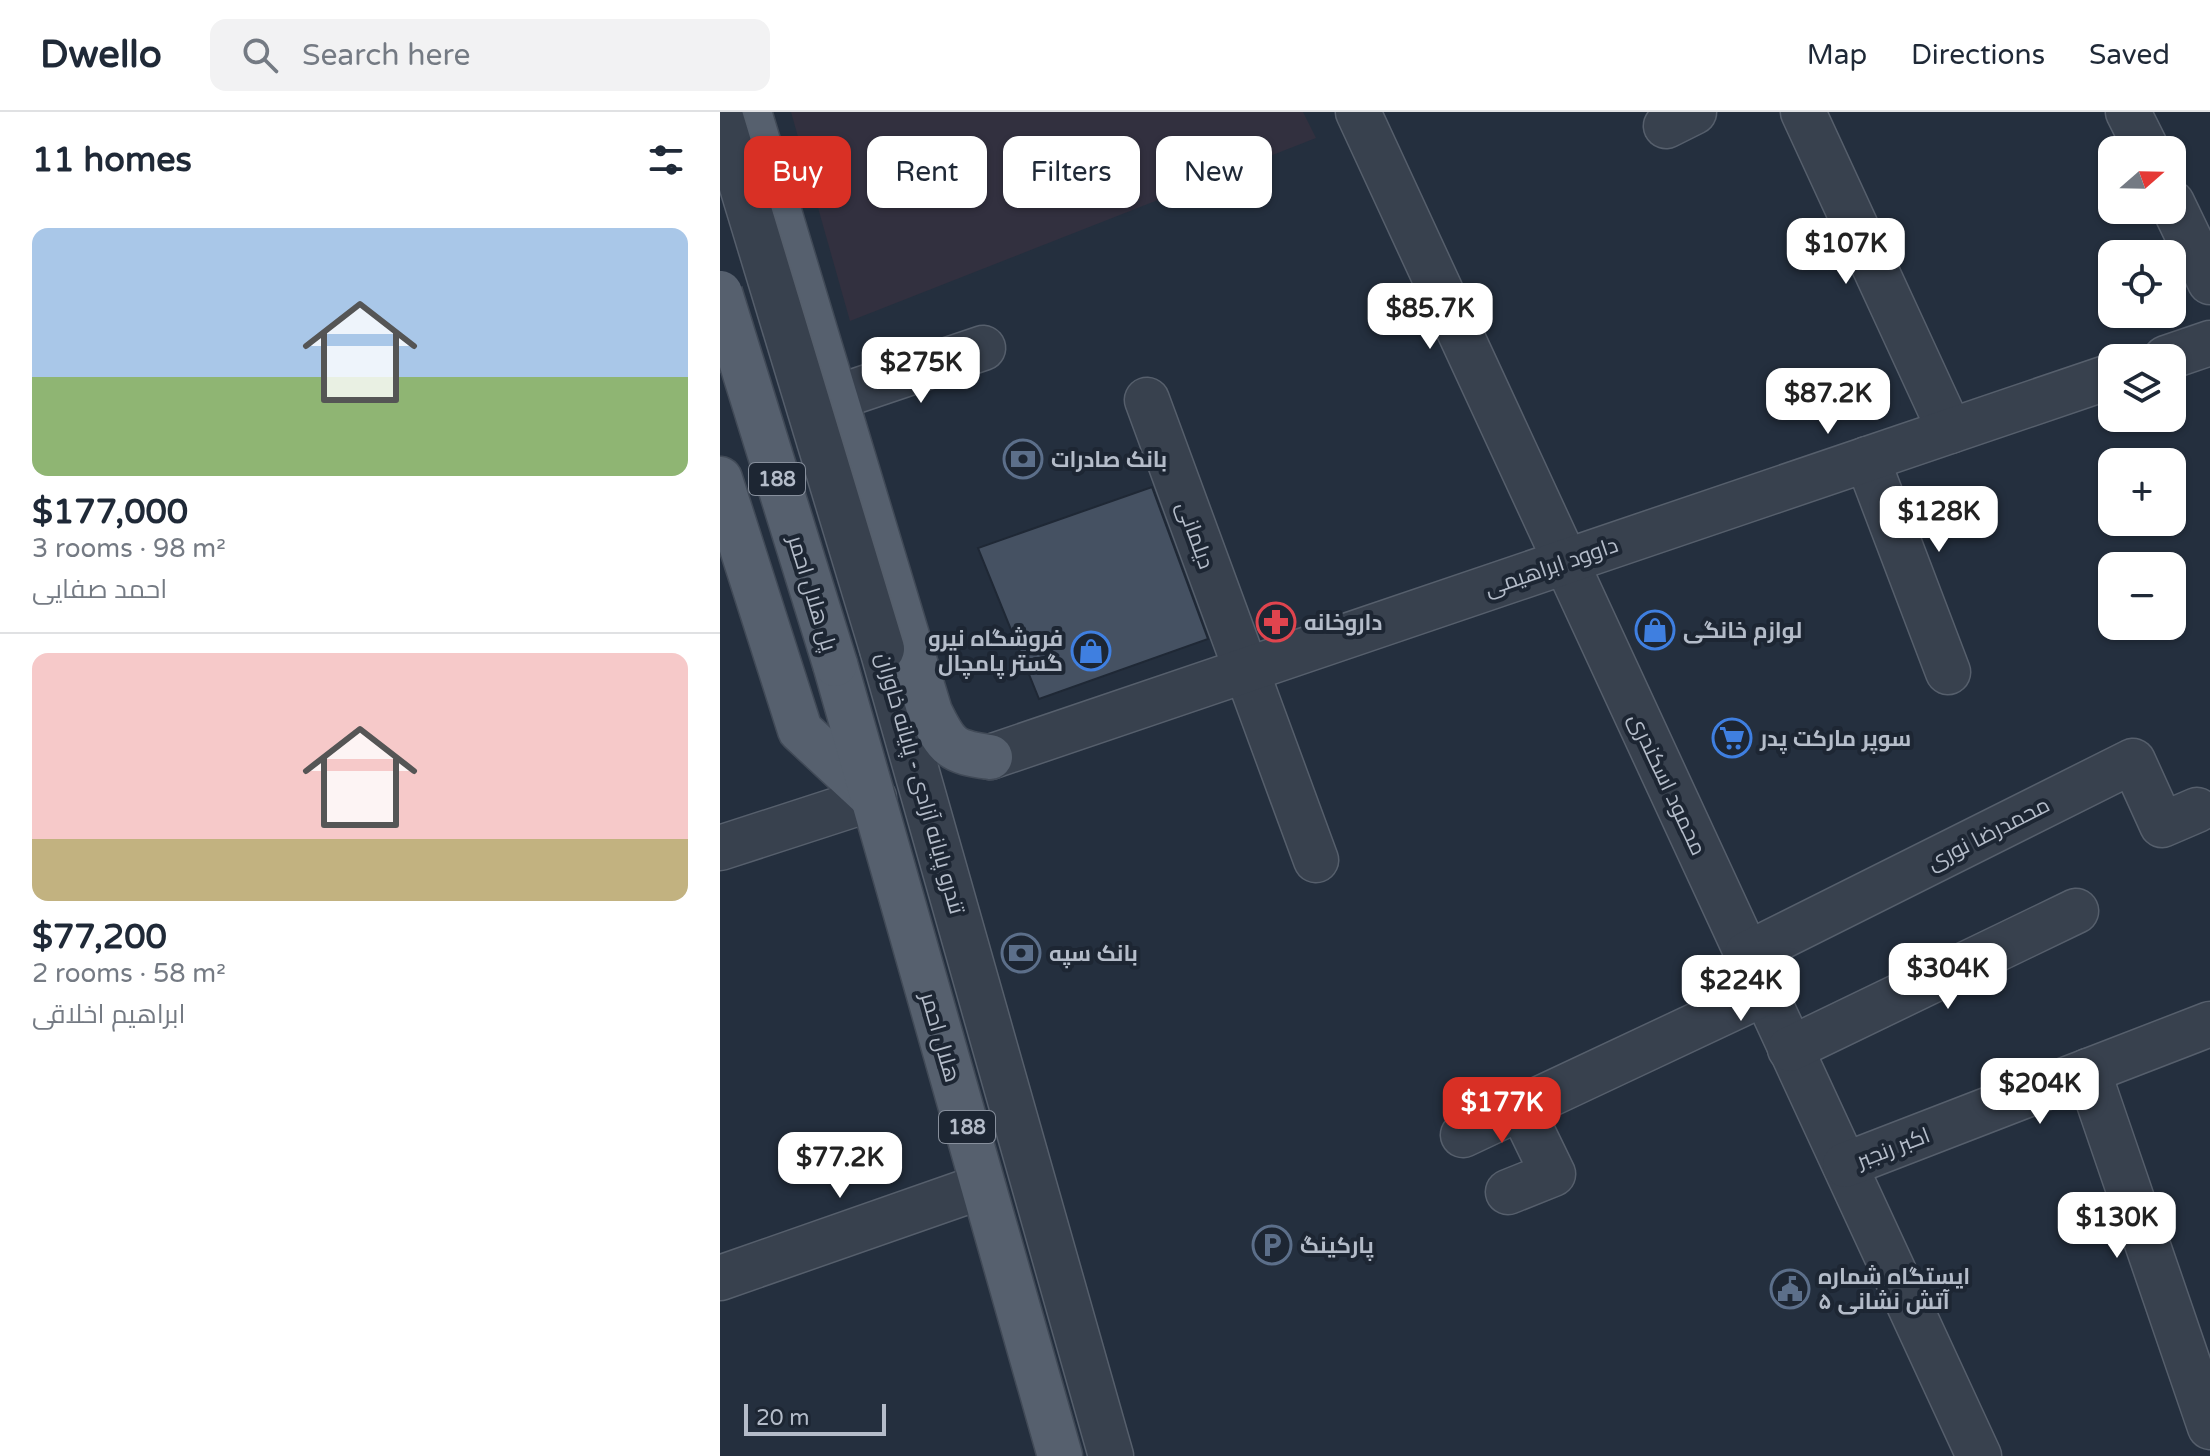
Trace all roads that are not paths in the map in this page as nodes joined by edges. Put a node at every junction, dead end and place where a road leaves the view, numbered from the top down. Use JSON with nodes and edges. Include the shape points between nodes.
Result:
{"nodes":[{"id":1,"x":749,"y":112,"type":"edge"},
{"id":2,"x":1358,"y":112,"type":"edge"},
{"id":3,"x":1803,"y":112,"type":"edge"},
{"id":4,"x":2128,"y":112,"type":"edge"},
{"id":5,"x":720,"y":114,"type":"edge"},
{"id":6,"x":2140,"y":136,"type":"edge"},
{"id":7,"x":2182,"y":224,"type":"edge"},
{"id":8,"x":2210,"y":282,"type":"edge"},
{"id":9,"x":720,"y":293,"type":"edge"},
{"id":10,"x":2210,"y":343,"type":"edge"},
{"id":11,"x":983,"y":348,"type":"dead end"},
{"id":12,"x":2186,"y":351,"type":"edge"},
{"id":13,"x":2098,"y":381,"type":"edge"},
{"id":14,"x":838,"y":397,"type":"junction"},
{"id":15,"x":1147,"y":400,"type":"dead end"},
{"id":16,"x":1950,"y":431,"type":"junction"},
{"id":17,"x":1867,"y":459,"type":"junction"},
{"id":18,"x":720,"y":479,"type":"edge"},
{"id":19,"x":1565,"y":561,"type":"junction"},
{"id":20,"x":835,"y":664,"type":"joint"},
{"id":21,"x":1245,"y":669,"type":"junction"},
{"id":22,"x":1948,"y":672,"type":"dead end"},
{"id":23,"x":990,"y":757,"type":"joint"},
{"id":24,"x":874,"y":798,"type":"junction"},
{"id":25,"x":2197,"y":810,"type":"dead end"},
{"id":26,"x":720,"y":848,"type":"edge"},
{"id":27,"x":1316,"y":860,"type":"dead end"},
{"id":28,"x":2076,"y":911,"type":"dead end"},
{"id":29,"x":1747,"y":954,"type":"junction"},
{"id":30,"x":1765,"y":993,"type":"junction"},
{"id":31,"x":2210,"y":1024,"type":"edge"},
{"id":32,"x":1790,"y":1049,"type":"junction"},
{"id":33,"x":2088,"y":1071,"type":"junction"},
{"id":34,"x":1521,"y":1108,"type":"junction"},
{"id":35,"x":1463,"y":1135,"type":"dead end"},
{"id":36,"x":1845,"y":1165,"type":"junction"},
{"id":37,"x":983,"y":1186,"type":"junction"},
{"id":38,"x":1508,"y":1192,"type":"dead end"},
{"id":39,"x":720,"y":1278,"type":"edge"},
{"id":40,"x":2210,"y":1427,"type":"edge"},
{"id":41,"x":1060,"y":1456,"type":"edge"},
{"id":42,"x":1111,"y":1456,"type":"edge"},
{"id":43,"x":1979,"y":1456,"type":"edge"}],
"edges":[{"from":1,"to":14,"type":"main road"},
{"from":2,"to":19,"type":"street","name":"محمود اسکندری"},
{"from":3,"to":16,"type":"street"},
{"from":4,"to":6,"type":"street"},
{"from":5,"to":42,"type":"street","name":"تندرو پایانه آزادی - پایانه خاوران","bridge":true,"via":[[882,649]]},
{"from":7,"to":8,"type":"street"},
{"from":9,"to":20,"type":"main road","name":"پل هلال احمر","number":"188","bridge":true},
{"from":10,"to":12,"type":"street"},
{"from":11,"to":14,"type":"street"},
{"from":13,"to":16,"type":"street","name":"داوود ابراهیمی"},
{"from":14,"to":23,"type":"main road","via":[[930,712],[943,739],[958,753]]},
{"from":15,"to":21,"type":"street","name":"دیلمانی"},
{"from":16,"to":17,"type":"street","name":"داوود ابراهیمی"},
{"from":17,"to":19,"type":"street","name":"داوود ابراهیمی"},
{"from":17,"to":22,"type":"street"},
{"from":18,"to":24,"type":"main road","via":[[800,730]]},
{"from":19,"to":21,"type":"street","name":"داوود ابراهیمی"},
{"from":19,"to":29,"type":"street","name":"محمود اسکندری"},
{"from":20,"to":24,"type":"main road","name":"هلال احمر"},
{"from":21,"to":23,"type":"street","name":"داوود ابراهیمی"},
{"from":21,"to":27,"type":"street","name":"دیلمانی"},
{"from":24,"to":26,"type":"street"},
{"from":24,"to":37,"type":"main road","name":"هلال احمر","number":"188"},
{"from":25,"to":29,"type":"street","name":"محمدرضا نوری","via":[[2162,825],[2133,761]]},
{"from":28,"to":32,"type":"street"},
{"from":29,"to":30,"type":"street","name":"محمود اسکندری"},
{"from":30,"to":32,"type":"street","name":"محمود اسکندری"},
{"from":30,"to":34,"type":"street"},
{"from":31,"to":33,"type":"street","name":"اکبر رنجبر"},
{"from":32,"to":36,"type":"street","name":"محمود اسکندری"},
{"from":33,"to":36,"type":"street","name":"اکبر رنجبر"},
{"from":33,"to":40,"type":"street"},
{"from":34,"to":35,"type":"street"},
{"from":34,"to":38,"type":"street","via":[[1553,1174]]},
{"from":36,"to":43,"type":"street","name":"محمود اسکندری"},
{"from":37,"to":39,"type":"street"},
{"from":37,"to":41,"type":"main road","name":"هلال احمر","number":"188"}]}
